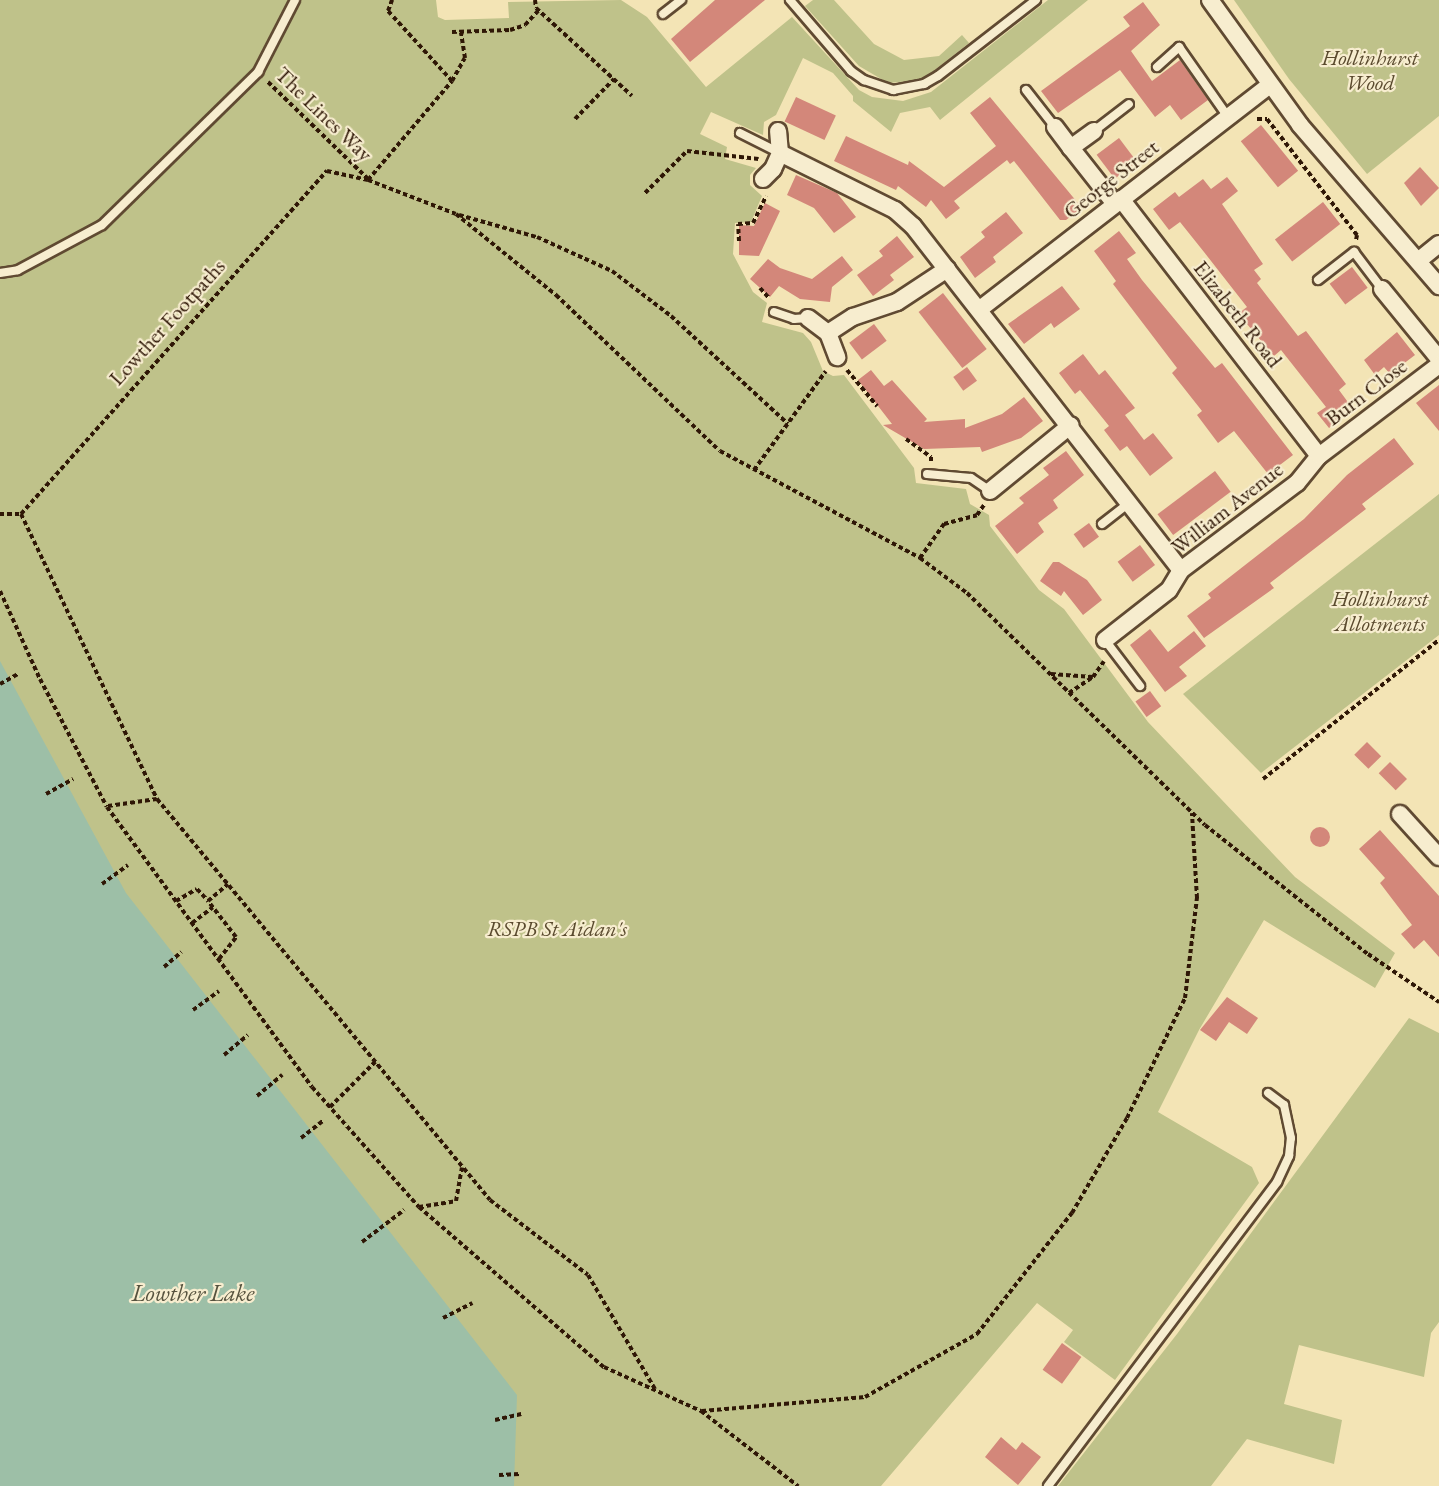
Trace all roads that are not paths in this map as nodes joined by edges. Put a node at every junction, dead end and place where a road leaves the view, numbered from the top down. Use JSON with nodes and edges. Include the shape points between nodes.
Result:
{"nodes":[{"id":1,"x":295,"y":0,"type":"edge"},
{"id":2,"x":681,"y":0,"type":"edge"},
{"id":3,"x":790,"y":0,"type":"edge"},
{"id":4,"x":1036,"y":0,"type":"edge"},
{"id":5,"x":1210,"y":0,"type":"edge"},
{"id":6,"x":663,"y":14,"type":"dead end"},
{"id":7,"x":1157,"y":67,"type":"dead end"},
{"id":8,"x":1270,"y":85,"type":"junction"},
{"id":9,"x":1026,"y":90,"type":"dead end"},
{"id":10,"x":1129,"y":104,"type":"dead end"},
{"id":11,"x":1228,"y":117,"type":"junction"},
{"id":12,"x":1055,"y":127,"type":"joint"},
{"id":13,"x":778,"y":131,"type":"dead end"},
{"id":14,"x":1094,"y":131,"type":"joint"},
{"id":15,"x":740,"y":133,"type":"dead end"},
{"id":16,"x":1071,"y":148,"type":"junction"},
{"id":17,"x":773,"y":165,"type":"junction"},
{"id":18,"x":1118,"y":202,"type":"junction"},
{"id":19,"x":1439,"y":244,"type":"edge"},
{"id":20,"x":1418,"y":261,"type":"junction"},
{"id":21,"x":948,"y":269,"type":"junction"},
{"id":22,"x":0,"y":273,"type":"edge"},
{"id":23,"x":1318,"y":280,"type":"dead end"},
{"id":24,"x":1439,"y":286,"type":"edge"},
{"id":25,"x":1382,"y":289,"type":"joint"},
{"id":26,"x":980,"y":309,"type":"junction"},
{"id":27,"x":774,"y":312,"type":"dead end"},
{"id":28,"x":808,"y":318,"type":"joint"},
{"id":29,"x":828,"y":333,"type":"junction"},
{"id":30,"x":837,"y":357,"type":"road end"},
{"id":31,"x":1439,"y":359,"type":"edge"},
{"id":32,"x":1439,"y":365,"type":"edge"},
{"id":33,"x":1071,"y":425,"type":"junction"},
{"id":34,"x":1319,"y":456,"type":"junction"},
{"id":35,"x":929,"y":474,"type":"road end"},
{"id":36,"x":990,"y":490,"type":"joint"},
{"id":37,"x":1130,"y":502,"type":"junction"},
{"id":38,"x":1102,"y":524,"type":"dead end"},
{"id":39,"x":1181,"y":570,"type":"junction"},
{"id":40,"x":1105,"y":640,"type":"joint"},
{"id":41,"x":1140,"y":687,"type":"dead end"},
{"id":42,"x":1400,"y":814,"type":"dead end"},
{"id":43,"x":1439,"y":857,"type":"edge"},
{"id":44,"x":1268,"y":1093,"type":"dead end"},
{"id":45,"x":1048,"y":1486,"type":"edge"}],
"edges":[{"from":1,"to":22,"type":"lane","via":[[258,72],[102,225],[18,270]]},
{"from":2,"to":6,"type":"lane"},
{"from":3,"to":4,"type":"lane","via":[[851,71],[864,81],[893,90],[924,84],[938,76]]},
{"from":5,"to":8,"type":"street"},
{"from":7,"to":11,"type":"lane","via":[[1179,47]]},
{"from":8,"to":11,"type":"street","name":"George Street"},
{"from":8,"to":20,"type":"street"},
{"from":9,"to":12,"type":"lane"},
{"from":10,"to":14,"type":"lane"},
{"from":11,"to":18,"type":"street","name":"George Street"},
{"from":12,"to":16,"type":"street","name":"Elizabeth Road"},
{"from":13,"to":17,"type":"street"},
{"from":14,"to":16,"type":"street"},
{"from":15,"to":17,"type":"lane"},
{"from":16,"to":18,"type":"street","name":"Elizabeth Road"},
{"from":17,"to":21,"type":"street","via":[[896,210]]},
{"from":18,"to":26,"type":"street","name":"George Street"},
{"from":18,"to":34,"type":"street","name":"Elizabeth Road"},
{"from":19,"to":20,"type":"street"},
{"from":20,"to":24,"type":"street"},
{"from":21,"to":26,"type":"street"},
{"from":21,"to":29,"type":"street","via":[[897,302],[853,317]]},
{"from":23,"to":25,"type":"lane","via":[[1354,252]]},
{"from":25,"to":31,"type":"street","name":"Burn Close"},
{"from":26,"to":33,"type":"street"},
{"from":27,"to":28,"type":"lane","via":[[794,319]]},
{"from":28,"to":29,"type":"street"},
{"from":29,"to":30,"type":"street"},
{"from":32,"to":34,"type":"street","name":"Burn Close"},
{"from":33,"to":36,"type":"street"},
{"from":33,"to":37,"type":"street"},
{"from":34,"to":39,"type":"street","name":"William Avenue","via":[[1296,483]]},
{"from":35,"to":36,"type":"lane","via":[[971,478]]},
{"from":37,"to":38,"type":"lane"},
{"from":37,"to":39,"type":"street"},
{"from":39,"to":40,"type":"street","name":"William Avenue","via":[[1169,590]]},
{"from":40,"to":41,"type":"lane"},
{"from":42,"to":43,"type":"street"},
{"from":44,"to":45,"type":"lane","via":[[1284,1105],[1291,1138],[1289,1156],[1277,1182]]}]}
